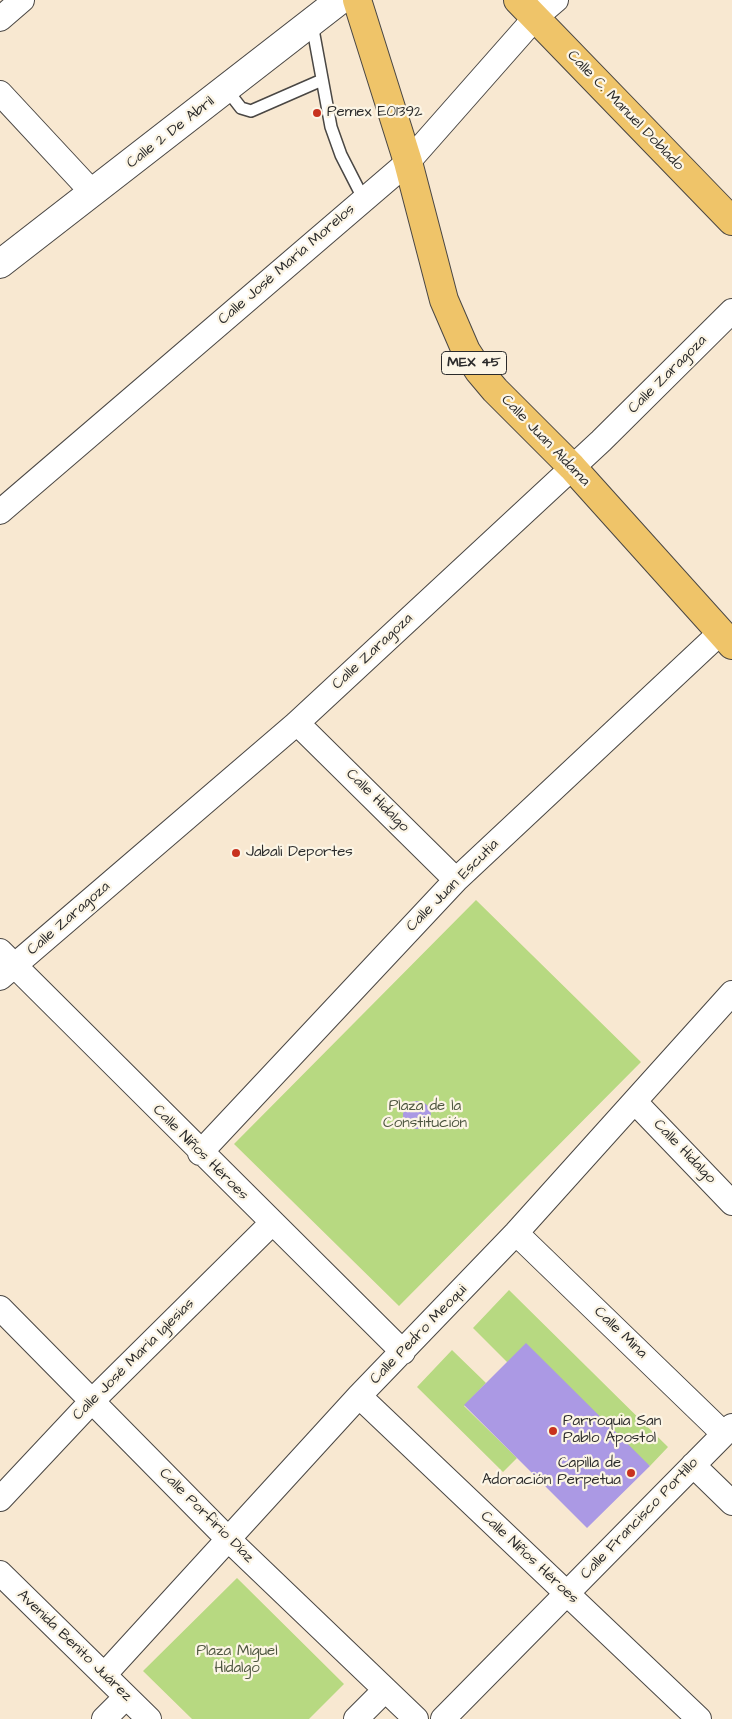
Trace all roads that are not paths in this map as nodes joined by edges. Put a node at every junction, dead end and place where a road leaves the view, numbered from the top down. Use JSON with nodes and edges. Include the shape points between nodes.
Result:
{"nodes":[{"id":1,"x":22,"y":0,"type":"edge"},
{"id":2,"x":340,"y":0,"type":"edge"},
{"id":3,"x":357,"y":0,"type":"edge"},
{"id":4,"x":556,"y":0,"type":"edge"},
{"id":5,"x":527,"y":9,"type":"edge"},
{"id":6,"x":0,"y":19,"type":"edge"},
{"id":7,"x":312,"y":24,"type":"junction"},
{"id":8,"x":322,"y":80,"type":"junction"},
{"id":9,"x":226,"y":90,"type":"junction"},
{"id":10,"x":0,"y":93,"type":"edge"},
{"id":11,"x":408,"y":162,"type":"junction"},
{"id":12,"x":93,"y":193,"type":"junction"},
{"id":13,"x":364,"y":200,"type":"junction"},
{"id":14,"x":732,"y":221,"type":"edge"},
{"id":15,"x":0,"y":264,"type":"edge"},
{"id":16,"x":732,"y":311,"type":"edge"},
{"id":17,"x":572,"y":467,"type":"junction"},
{"id":18,"x":0,"y":512,"type":"edge"},
{"id":19,"x":726,"y":639,"type":"edge"},
{"id":20,"x":298,"y":722,"type":"junction"},
{"id":21,"x":456,"y":880,"type":"junction"},
{"id":22,"x":4,"y":965,"type":"edge"},
{"id":23,"x":732,"y":993,"type":"edge"},
{"id":24,"x":635,"y":1102,"type":"junction"},
{"id":25,"x":200,"y":1153,"type":"junction"},
{"id":26,"x":732,"y":1203,"type":"edge"},
{"id":27,"x":272,"y":1223,"type":"junction"},
{"id":28,"x":516,"y":1233,"type":"junction"},
{"id":29,"x":0,"y":1308,"type":"edge"},
{"id":30,"x":402,"y":1352,"type":"junction"},
{"id":31,"x":359,"y":1396,"type":"junction"},
{"id":32,"x":92,"y":1401,"type":"junction"},
{"id":33,"x":728,"y":1430,"type":"edge"},
{"id":34,"x":693,"y":1465,"type":"junction"},
{"id":35,"x":0,"y":1499,"type":"edge"},
{"id":36,"x":732,"y":1503,"type":"edge"},
{"id":37,"x":227,"y":1538,"type":"junction"},
{"id":38,"x":0,"y":1573,"type":"edge"},
{"id":39,"x":567,"y":1594,"type":"junction"},
{"id":40,"x":104,"y":1675,"type":"junction"},
{"id":41,"x":384,"y":1690,"type":"junction"},
{"id":42,"x":126,"y":1697,"type":"junction"},
{"id":43,"x":104,"y":1719,"type":"edge"},
{"id":44,"x":149,"y":1719,"type":"edge"},
{"id":45,"x":356,"y":1719,"type":"edge"},
{"id":46,"x":416,"y":1719,"type":"edge"},
{"id":47,"x":443,"y":1719,"type":"edge"},
{"id":48,"x":699,"y":1719,"type":"edge"}],
"edges":[{"from":1,"to":6,"type":"street"},
{"from":2,"to":7,"type":"street","name":"Calle 2 De Abril"},
{"from":3,"to":11,"type":"main road","name":"Calle Juan Aldama","number":"MEX 45"},
{"from":4,"to":5,"type":"street","name":"Calle José María Morelos"},
{"from":5,"to":11,"type":"street","name":"Calle José María Morelos"},
{"from":5,"to":14,"type":"main road","name":"Calle C. Manuel Doblado"},
{"from":7,"to":8,"type":"lane"},
{"from":7,"to":9,"type":"street","name":"Calle 2 De Abril"},
{"from":8,"to":9,"type":"lane","via":[[251,111],[241,108]]},
{"from":8,"to":13,"type":"lane","via":[[336,142]]},
{"from":9,"to":12,"type":"street","name":"Calle 2 De Abril"},
{"from":10,"to":12,"type":"street"},
{"from":11,"to":13,"type":"street","name":"Calle José María Morelos"},
{"from":11,"to":17,"type":"main road","name":"Calle Juan Aldama","number":"MEX 45","via":[[444,300],[466,351],[495,390]]},
{"from":12,"to":15,"type":"street","name":"Calle 2 De Abril"},
{"from":13,"to":18,"type":"street","name":"Calle José María Morelos"},
{"from":16,"to":17,"type":"street","name":"Calle Zaragoza"},
{"from":17,"to":19,"type":"main road","name":"Calle Juan Aldama","number":"MEX 45"},
{"from":17,"to":20,"type":"street","name":"Calle Zaragoza"},
{"from":19,"to":21,"type":"street","name":"Calle Juan Escutia"},
{"from":20,"to":21,"type":"street","name":"Calle Hidalgo"},
{"from":20,"to":22,"type":"street","name":"Calle Zaragoza"},
{"from":21,"to":25,"type":"street","name":"Calle Juan Escutia"},
{"from":22,"to":25,"type":"street","name":"Calle Niños Héroes"},
{"from":23,"to":24,"type":"street","name":"Calle Pedro Meoqui"},
{"from":24,"to":26,"type":"street","name":"Calle Hidalgo"},
{"from":24,"to":28,"type":"street","name":"Calle Pedro Meoqui"},
{"from":25,"to":27,"type":"street","name":"Calle Niños Héroes"},
{"from":27,"to":30,"type":"street","name":"Calle Niños Héroes"},
{"from":27,"to":32,"type":"street","name":"Calle José María Iglesias"},
{"from":28,"to":30,"type":"street","name":"Calle Pedro Meoqui"},
{"from":28,"to":33,"type":"street","name":"Calle Mina"},
{"from":29,"to":32,"type":"street","name":"Calle Porfirio Díaz"},
{"from":30,"to":31,"type":"street","name":"Calle Pedro Meoqui"},
{"from":31,"to":37,"type":"street","name":"Calle Pedro Meoqui"},
{"from":31,"to":39,"type":"street","name":"Calle Niños Héroes"},
{"from":32,"to":35,"type":"street","name":"Calle José María Iglesias"},
{"from":32,"to":37,"type":"street","name":"Calle Porfirio Díaz"},
{"from":33,"to":34,"type":"street","name":"Calle Francisco Portillo"},
{"from":34,"to":36,"type":"street"},
{"from":34,"to":39,"type":"street","name":"Calle Francisco Portillo"},
{"from":37,"to":40,"type":"street","name":"Calle Pedro Meoqui"},
{"from":37,"to":41,"type":"street","name":"Calle Porfirio Díaz"},
{"from":38,"to":40,"type":"street","name":"Avenida Benito Juárez"},
{"from":39,"to":47,"type":"street","name":"Calle Francisco Portillo"},
{"from":39,"to":48,"type":"street","name":"Calle Niños Héroes"},
{"from":40,"to":42,"type":"street","name":"Avenida Benito Juárez"},
{"from":41,"to":45,"type":"street"},
{"from":41,"to":46,"type":"street","name":"Calle Porfirio Díaz"},
{"from":42,"to":43,"type":"street"},
{"from":42,"to":44,"type":"street","name":"Avenida Benito Juárez"}]}
